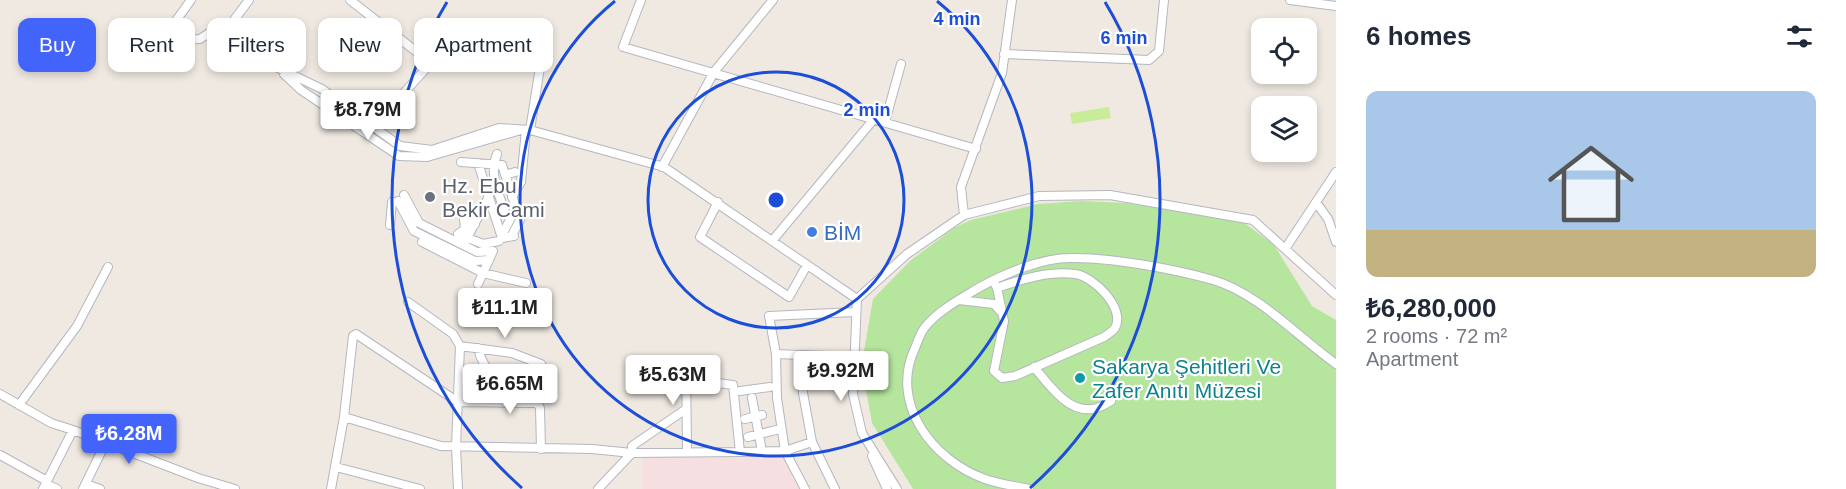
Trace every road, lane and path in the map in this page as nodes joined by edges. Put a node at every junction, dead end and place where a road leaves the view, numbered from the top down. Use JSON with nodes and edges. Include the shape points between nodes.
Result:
{"nodes":[{"id":1,"x":191,"y":0,"type":"edge"},
{"id":2,"x":249,"y":0,"type":"edge"},
{"id":3,"x":350,"y":0,"type":"edge"},
{"id":4,"x":641,"y":0,"type":"edge"},
{"id":5,"x":773,"y":0,"type":"edge"},
{"id":6,"x":1012,"y":0,"type":"edge"},
{"id":7,"x":1164,"y":0,"type":"edge"},
{"id":8,"x":1290,"y":0,"type":"edge"},
{"id":9,"x":1336,"y":6,"type":"edge"},
{"id":10,"x":236,"y":18,"type":"edge"},
{"id":11,"x":207,"y":34,"type":"edge"},
{"id":12,"x":1004,"y":54,"type":"junction"},
{"id":13,"x":901,"y":64,"type":"dead end"},
{"id":14,"x":281,"y":72,"type":"edge"},
{"id":15,"x":285,"y":72,"type":"edge"},
{"id":16,"x":539,"y":72,"type":"edge"},
{"id":17,"x":714,"y":72,"type":"junction"},
{"id":18,"x":874,"y":119,"type":"junction"},
{"id":19,"x":885,"y":122,"type":"junction"},
{"id":20,"x":372,"y":128,"type":"junction"},
{"id":21,"x":526,"y":130,"type":"junction"},
{"id":22,"x":976,"y":149,"type":"junction"},
{"id":23,"x":497,"y":154,"type":"dead end"},
{"id":24,"x":461,"y":162,"type":"dead end"},
{"id":25,"x":478,"y":163,"type":"junction"},
{"id":26,"x":493,"y":165,"type":"junction"},
{"id":27,"x":662,"y":166,"type":"junction"},
{"id":28,"x":515,"y":172,"type":"dead end"},
{"id":29,"x":505,"y":175,"type":"junction"},
{"id":30,"x":1335,"y":176,"type":"edge"},
{"id":31,"x":509,"y":185,"type":"junction"},
{"id":32,"x":499,"y":193,"type":"junction"},
{"id":33,"x":489,"y":196,"type":"junction"},
{"id":34,"x":512,"y":197,"type":"junction"},
{"id":35,"x":718,"y":202,"type":"junction"},
{"id":36,"x":1316,"y":202,"type":"junction"},
{"id":37,"x":507,"y":215,"type":"junction"},
{"id":38,"x":963,"y":215,"type":"junction"},
{"id":39,"x":390,"y":225,"type":"dead end"},
{"id":40,"x":500,"y":238,"type":"junction"},
{"id":41,"x":465,"y":240,"type":"junction"},
{"id":42,"x":772,"y":241,"type":"junction"},
{"id":43,"x":422,"y":242,"type":"dead end"},
{"id":44,"x":1336,"y":242,"type":"edge"},
{"id":45,"x":1285,"y":249,"type":"junction"},
{"id":46,"x":807,"y":265,"type":"junction"},
{"id":47,"x":108,"y":267,"type":"dead end"},
{"id":48,"x":483,"y":273,"type":"junction"},
{"id":49,"x":993,"y":279,"type":"junction"},
{"id":50,"x":526,"y":283,"type":"dead end"},
{"id":51,"x":478,"y":284,"type":"dead end"},
{"id":52,"x":997,"y":288,"type":"junction"},
{"id":53,"x":1336,"y":295,"type":"edge"},
{"id":54,"x":857,"y":299,"type":"junction"},
{"id":55,"x":957,"y":300,"type":"junction"},
{"id":56,"x":408,"y":302,"type":"dead end"},
{"id":57,"x":855,"y":312,"type":"junction"},
{"id":58,"x":1001,"y":313,"type":"junction"},
{"id":59,"x":460,"y":346,"type":"junction"},
{"id":60,"x":478,"y":348,"type":"junction"},
{"id":61,"x":776,"y":354,"type":"junction"},
{"id":62,"x":804,"y":355,"type":"junction"},
{"id":63,"x":852,"y":357,"type":"junction"},
{"id":64,"x":686,"y":361,"type":"dead end"},
{"id":65,"x":541,"y":364,"type":"dead end"},
{"id":66,"x":1336,"y":364,"type":"edge"},
{"id":67,"x":1034,"y":368,"type":"junction"},
{"id":68,"x":686,"y":379,"type":"junction"},
{"id":69,"x":770,"y":387,"type":"dead end"},
{"id":70,"x":740,"y":391,"type":"dead end"},
{"id":71,"x":0,"y":394,"type":"edge"},
{"id":72,"x":752,"y":399,"type":"dead end"},
{"id":73,"x":1111,"y":401,"type":"dead end"},
{"id":74,"x":458,"y":402,"type":"junction"},
{"id":75,"x":537,"y":403,"type":"junction"},
{"id":76,"x":19,"y":405,"type":"junction"},
{"id":77,"x":686,"y":409,"type":"junction"},
{"id":78,"x":759,"y":416,"type":"junction"},
{"id":79,"x":344,"y":417,"type":"junction"},
{"id":80,"x":744,"y":419,"type":"dead end"},
{"id":81,"x":73,"y":430,"type":"junction"},
{"id":82,"x":776,"y":430,"type":"dead end"},
{"id":83,"x":862,"y":433,"type":"junction"},
{"id":84,"x":758,"y":434,"type":"junction"},
{"id":85,"x":747,"y":437,"type":"dead end"},
{"id":86,"x":106,"y":442,"type":"junction"},
{"id":87,"x":812,"y":442,"type":"junction"},
{"id":88,"x":761,"y":446,"type":"dead end"},
{"id":89,"x":456,"y":447,"type":"junction"},
{"id":90,"x":540,"y":449,"type":"junction"},
{"id":91,"x":687,"y":451,"type":"junction"},
{"id":92,"x":785,"y":451,"type":"junction"},
{"id":93,"x":740,"y":452,"type":"junction"},
{"id":94,"x":632,"y":453,"type":"junction"},
{"id":95,"x":0,"y":455,"type":"edge"},
{"id":96,"x":336,"y":467,"type":"junction"},
{"id":97,"x":45,"y":484,"type":"edge"},
{"id":98,"x":84,"y":486,"type":"edge"},
{"id":99,"x":57,"y":489,"type":"edge"},
{"id":100,"x":100,"y":489,"type":"edge"},
{"id":101,"x":235,"y":489,"type":"edge"},
{"id":102,"x":331,"y":489,"type":"edge"},
{"id":103,"x":420,"y":489,"type":"edge"},
{"id":104,"x":458,"y":489,"type":"edge"},
{"id":105,"x":598,"y":489,"type":"edge"},
{"id":106,"x":805,"y":489,"type":"edge"},
{"id":107,"x":835,"y":489,"type":"edge"},
{"id":108,"x":887,"y":489,"type":"edge"},
{"id":109,"x":897,"y":489,"type":"edge"},
{"id":110,"x":1029,"y":489,"type":"edge"}],
"edges":[{"from":1,"to":11,"type":"street","via":[[162,40],[200,39]]},
{"from":2,"to":10,"type":"street"},
{"from":3,"to":20,"type":"street","via":[[431,63]]},
{"from":4,"to":17,"type":"street","via":[[623,47]]},
{"from":5,"to":17,"type":"street"},
{"from":6,"to":12,"type":"street"},
{"from":7,"to":12,"type":"street","via":[[1159,51],[1149,60]]},
{"from":8,"to":9,"type":"street"},
{"from":12,"to":22,"type":"street","via":[[1002,73]]},
{"from":13,"to":19,"type":"street"},
{"from":14,"to":21,"type":"street","via":[[399,156],[427,157]]},
{"from":15,"to":20,"type":"street","via":[[322,89]]},
{"from":16,"to":21,"type":"street"},
{"from":17,"to":18,"type":"street"},
{"from":17,"to":27,"type":"street"},
{"from":18,"to":19,"type":"street"},
{"from":18,"to":42,"type":"street"},
{"from":19,"to":22,"type":"street"},
{"from":20,"to":21,"type":"street","via":[[400,146],[432,150],[499,128]]},
{"from":21,"to":27,"type":"street"},
{"from":21,"to":34,"type":"street","via":[[521,182]]},
{"from":22,"to":38,"type":"street","via":[[961,187]]},
{"from":23,"to":26,"type":"street"},
{"from":24,"to":25,"type":"street"},
{"from":25,"to":26,"type":"street"},
{"from":25,"to":33,"type":"street"},
{"from":26,"to":29,"type":"street","via":[[502,165]]},
{"from":26,"to":32,"type":"street"},
{"from":27,"to":35,"type":"street"},
{"from":28,"to":29,"type":"street"},
{"from":29,"to":31,"type":"street"},
{"from":30,"to":36,"type":"street"},
{"from":31,"to":32,"type":"street"},
{"from":31,"to":34,"type":"street"},
{"from":32,"to":33,"type":"street"},
{"from":32,"to":37,"type":"street"},
{"from":33,"to":40,"type":"street"},
{"from":33,"to":41,"type":"street"},
{"from":34,"to":37,"type":"street"},
{"from":35,"to":42,"type":"street"},
{"from":35,"to":46,"type":"street","via":[[700,237],[789,297]]},
{"from":36,"to":44,"type":"street","via":[[1328,219]]},
{"from":36,"to":45,"type":"street"},
{"from":37,"to":40,"type":"street"},
{"from":37,"to":40,"type":"street","via":[[520,220],[514,236]]},
{"from":38,"to":45,"type":"street","via":[[1039,196],[1110,195],[1254,220]]},
{"from":38,"to":54,"type":"street","via":[[907,254]]},
{"from":39,"to":41,"type":"street","via":[[398,199],[420,224]]},
{"from":40,"to":41,"type":"street","via":[[483,244]]},
{"from":41,"to":43,"type":"street"},
{"from":41,"to":48,"type":"street"},
{"from":41,"to":48,"type":"street","via":[[477,252],[493,250]]},
{"from":42,"to":46,"type":"street"},
{"from":45,"to":53,"type":"street"},
{"from":46,"to":54,"type":"street"},
{"from":47,"to":76,"type":"street","via":[[77,326]]},
{"from":48,"to":50,"type":"street"},
{"from":48,"to":51,"type":"street"},
{"from":49,"to":52,"type":"street"},
{"from":49,"to":55,"type":"street"},
{"from":49,"to":66,"type":"street","via":[[1068,258],[1125,262],[1215,280],[1259,302]]},
{"from":52,"to":58,"type":"street"},
{"from":52,"to":67,"type":"street","via":[[1023,278],[1076,274],[1090,278],[1105,292],[1113,307],[1117,319],[1109,333]]},
{"from":54,"to":57,"type":"street"},
{"from":55,"to":58,"type":"street","via":[[994,304]]},
{"from":55,"to":110,"type":"street","via":[[924,328],[911,356],[905,385],[908,404],[925,435],[963,468],[985,479]]},
{"from":56,"to":59,"type":"street","via":[[453,334]]},
{"from":57,"to":61,"type":"street","via":[[769,316]]},
{"from":57,"to":63,"type":"street"},
{"from":58,"to":67,"type":"street","via":[[1003,337],[994,371],[1002,378]]},
{"from":59,"to":60,"type":"street"},
{"from":59,"to":74,"type":"street"},
{"from":60,"to":65,"type":"street","via":[[512,353]]},
{"from":60,"to":75,"type":"street","via":[[495,379]]},
{"from":61,"to":62,"type":"street"},
{"from":61,"to":92,"type":"street","via":[[777,398]]},
{"from":62,"to":63,"type":"street"},
{"from":62,"to":87,"type":"street","via":[[803,393]]},
{"from":63,"to":83,"type":"street","via":[[853,394]]},
{"from":64,"to":68,"type":"street"},
{"from":67,"to":73,"type":"street","via":[[1069,404],[1093,410]]},
{"from":68,"to":77,"type":"street"},
{"from":68,"to":93,"type":"street","via":[[733,385]]},
{"from":69,"to":70,"type":"street"},
{"from":71,"to":76,"type":"street"},
{"from":72,"to":78,"type":"street"},
{"from":74,"to":75,"type":"street"},
{"from":74,"to":79,"type":"street","via":[[356,334]]},
{"from":74,"to":89,"type":"street"},
{"from":75,"to":90,"type":"street"},
{"from":76,"to":81,"type":"street"},
{"from":77,"to":91,"type":"street"},
{"from":77,"to":94,"type":"street","via":[[632,446]]},
{"from":78,"to":80,"type":"street"},
{"from":78,"to":84,"type":"street"},
{"from":79,"to":89,"type":"street"},
{"from":79,"to":96,"type":"street"},
{"from":81,"to":86,"type":"street"},
{"from":81,"to":97,"type":"street"},
{"from":82,"to":84,"type":"street"},
{"from":83,"to":108,"type":"street"},
{"from":83,"to":109,"type":"street"},
{"from":84,"to":85,"type":"street"},
{"from":84,"to":88,"type":"street"},
{"from":86,"to":98,"type":"street"},
{"from":86,"to":101,"type":"street"},
{"from":87,"to":92,"type":"street"},
{"from":87,"to":107,"type":"street"},
{"from":89,"to":90,"type":"street"},
{"from":89,"to":104,"type":"street"},
{"from":90,"to":94,"type":"street"},
{"from":91,"to":93,"type":"street"},
{"from":91,"to":94,"type":"street"},
{"from":92,"to":93,"type":"street"},
{"from":92,"to":106,"type":"street"},
{"from":94,"to":105,"type":"street"},
{"from":95,"to":97,"type":"street"},
{"from":96,"to":102,"type":"street"},
{"from":96,"to":103,"type":"street"},
{"from":97,"to":99,"type":"street"},
{"from":98,"to":100,"type":"street"}]}
